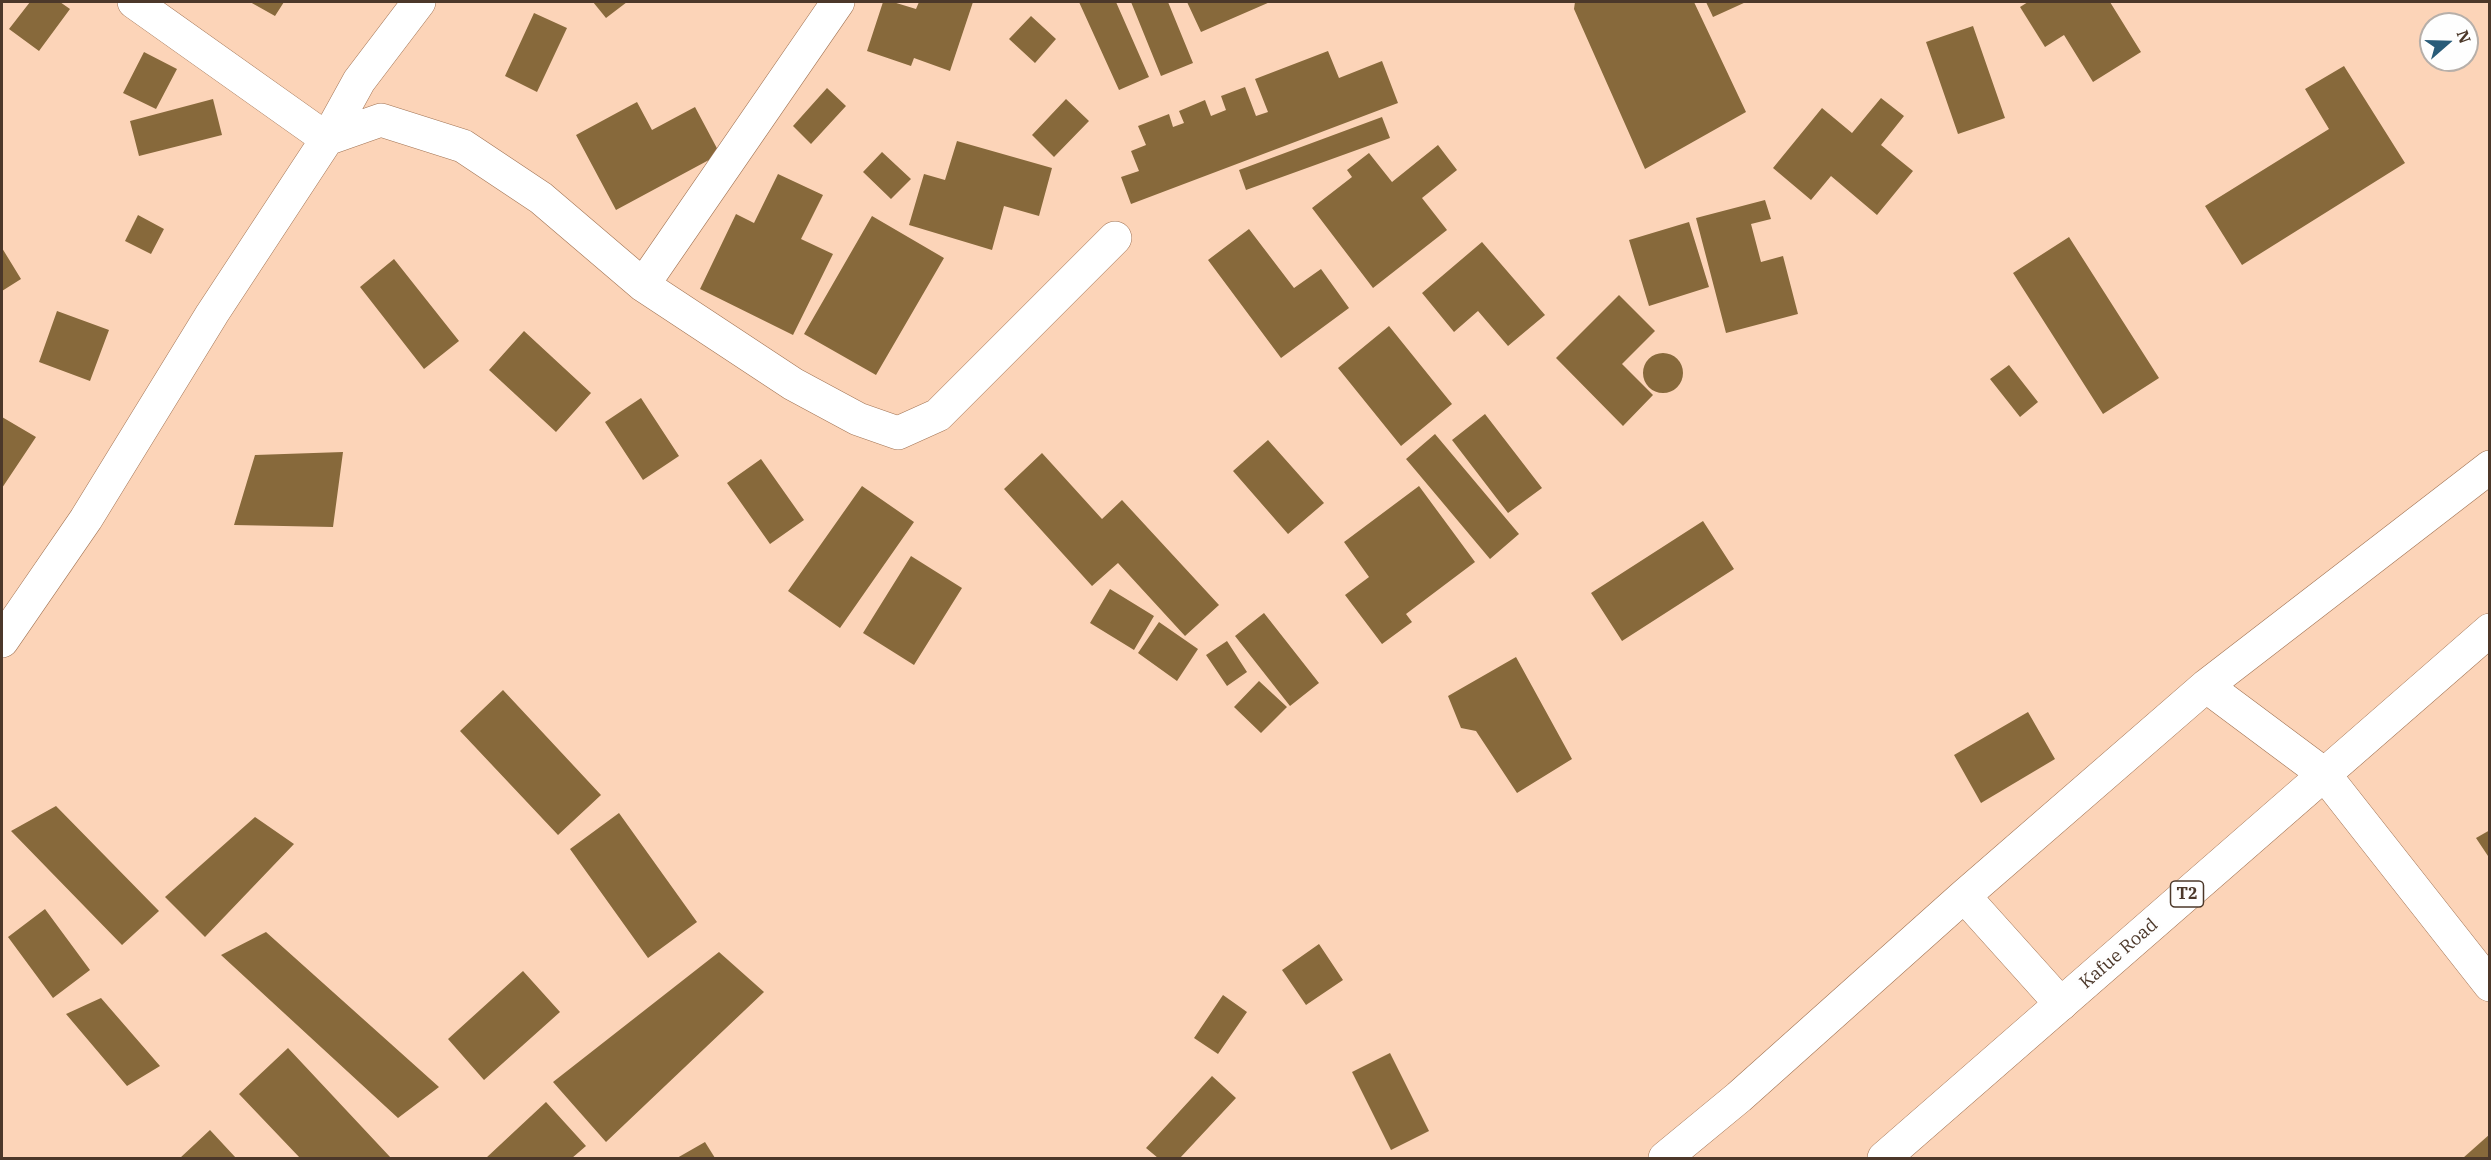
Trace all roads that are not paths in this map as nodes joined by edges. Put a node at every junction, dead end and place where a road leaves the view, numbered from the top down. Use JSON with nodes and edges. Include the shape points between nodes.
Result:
{"nodes":[{"id":1,"x":134,"y":2,"type":"edge"},
{"id":2,"x":419,"y":2,"type":"edge"},
{"id":3,"x":838,"y":2,"type":"edge"},
{"id":4,"x":327,"y":139,"type":"junction"},
{"id":5,"x":1115,"y":238,"type":"dead end"},
{"id":6,"x":643,"y":285,"type":"junction"},
{"id":7,"x":2490,"y":467,"type":"edge"},
{"id":8,"x":2490,"y":630,"type":"edge"},
{"id":9,"x":2,"y":641,"type":"edge"},
{"id":10,"x":2206,"y":686,"type":"junction"},
{"id":11,"x":2324,"y":774,"type":"junction"},
{"id":12,"x":1964,"y":896,"type":"junction"},
{"id":13,"x":2490,"y":985,"type":"edge"},
{"id":14,"x":2061,"y":1004,"type":"junction"},
{"id":15,"x":1665,"y":1158,"type":"edge"},
{"id":16,"x":1884,"y":1158,"type":"edge"}],
"edges":[{"from":1,"to":4,"type":"main road"},
{"from":2,"to":4,"type":"main road","via":[[359,81]]},
{"from":3,"to":6,"type":"main road"},
{"from":4,"to":6,"type":"main road","via":[[381,120],[463,146],[541,198]]},
{"from":4,"to":9,"type":"main road","via":[[212,314],[86,519]]},
{"from":5,"to":6,"type":"main road","via":[[938,415],[898,433],[858,419],[794,384]]},
{"from":7,"to":10,"type":"main road"},
{"from":8,"to":11,"type":"main road","name":"Kafue Road","number":"T2"},
{"from":10,"to":11,"type":"main road"},
{"from":10,"to":12,"type":"main road"},
{"from":11,"to":13,"type":"main road"},
{"from":11,"to":14,"type":"main road","name":"Kafue Road","number":"T2"},
{"from":12,"to":14,"type":"main road"},
{"from":12,"to":15,"type":"main road"},
{"from":14,"to":16,"type":"main road","name":"Kafue Road","number":"T2"}]}
